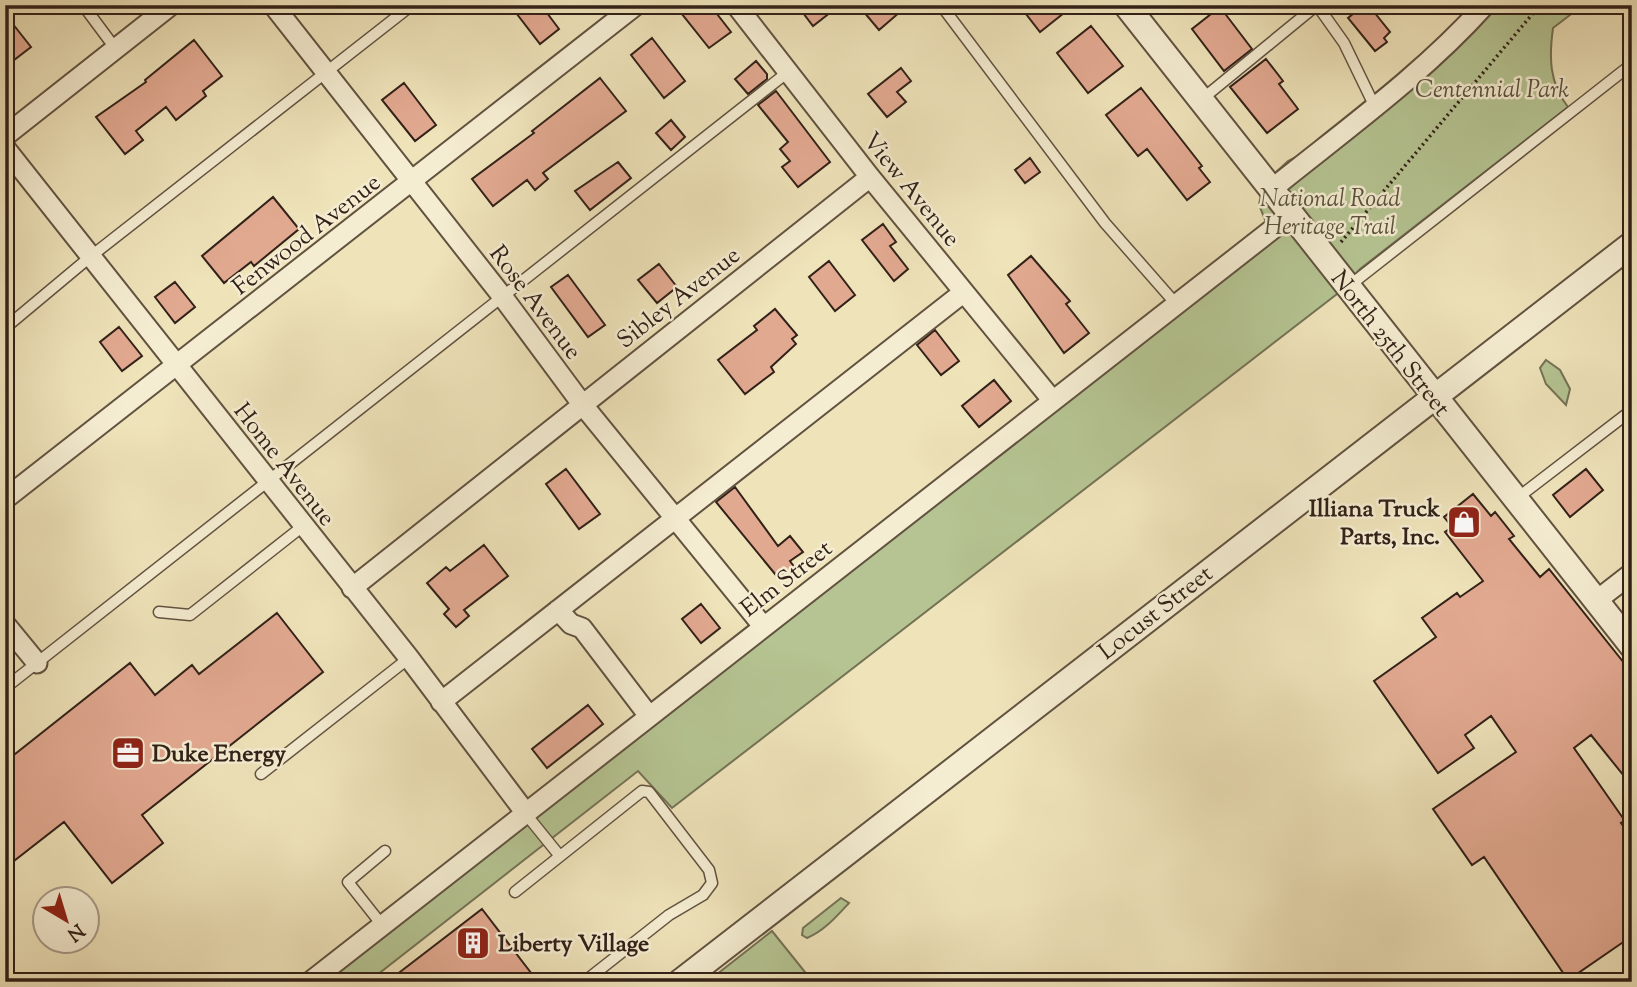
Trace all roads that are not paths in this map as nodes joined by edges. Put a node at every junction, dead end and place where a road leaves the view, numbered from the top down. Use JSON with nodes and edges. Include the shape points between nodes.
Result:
{"nodes":[{"id":1,"x":83,"y":5,"type":"edge"},
{"id":2,"x":171,"y":5,"type":"edge"},
{"id":3,"x":273,"y":5,"type":"edge"},
{"id":4,"x":412,"y":5,"type":"edge"},
{"id":5,"x":636,"y":5,"type":"edge"},
{"id":6,"x":736,"y":5,"type":"edge"},
{"id":7,"x":940,"y":5,"type":"edge"},
{"id":8,"x":1126,"y":5,"type":"edge"},
{"id":9,"x":1317,"y":5,"type":"edge"},
{"id":10,"x":1485,"y":5,"type":"edge"},
{"id":11,"x":115,"y":48,"type":"junction"},
{"id":12,"x":1632,"y":64,"type":"edge"},
{"id":13,"x":326,"y":71,"type":"junction"},
{"id":14,"x":788,"y":72,"type":"junction"},
{"id":15,"x":1200,"y":100,"type":"junction"},
{"id":16,"x":1376,"y":107,"type":"junction"},
{"id":17,"x":5,"y":136,"type":"edge"},
{"id":18,"x":5,"y":148,"type":"edge"},
{"id":19,"x":870,"y":177,"type":"junction"},
{"id":20,"x":412,"y":181,"type":"junction"},
{"id":21,"x":1272,"y":189,"type":"junction"},
{"id":22,"x":1292,"y":214,"type":"junction"},
{"id":23,"x":1632,"y":244,"type":"edge"},
{"id":24,"x":90,"y":257,"type":"junction"},
{"id":25,"x":1348,"y":287,"type":"junction"},
{"id":26,"x":964,"y":292,"type":"junction"},
{"id":27,"x":502,"y":296,"type":"junction"},
{"id":28,"x":1176,"y":304,"type":"junction"},
{"id":29,"x":5,"y":328,"type":"edge"},
{"id":30,"x":177,"y":367,"type":"junction"},
{"id":31,"x":1431,"y":396,"type":"junction"},
{"id":32,"x":1053,"y":401,"type":"junction"},
{"id":33,"x":582,"y":404,"type":"junction"},
{"id":34,"x":1632,"y":410,"type":"edge"},
{"id":35,"x":268,"y":480,"type":"junction"},
{"id":36,"x":5,"y":499,"type":"edge"},
{"id":37,"x":1515,"y":500,"type":"junction"},
{"id":38,"x":675,"y":518,"type":"junction"},
{"id":39,"x":303,"y":526,"type":"junction"},
{"id":40,"x":1632,"y":573,"type":"edge"},
{"id":41,"x":352,"y":588,"type":"junction"},
{"id":42,"x":1596,"y":601,"type":"junction"},
{"id":43,"x":558,"y":610,"type":"junction"},
{"id":44,"x":159,"y":612,"type":"dead end"},
{"id":45,"x":5,"y":624,"type":"edge"},
{"id":46,"x":764,"y":626,"type":"junction"},
{"id":47,"x":1632,"y":646,"type":"edge"},
{"id":48,"x":409,"y":658,"type":"junction"},
{"id":49,"x":37,"y":663,"type":"junction"},
{"id":50,"x":5,"y":688,"type":"edge"},
{"id":51,"x":441,"y":702,"type":"junction"},
{"id":52,"x":649,"y":716,"type":"junction"},
{"id":53,"x":261,"y":774,"type":"dead end"},
{"id":54,"x":525,"y":812,"type":"junction"},
{"id":55,"x":385,"y":851,"type":"dead end"},
{"id":56,"x":559,"y":856,"type":"junction"},
{"id":57,"x":515,"y":892,"type":"dead end"},
{"id":58,"x":382,"y":925,"type":"junction"},
{"id":59,"x":310,"y":982,"type":"edge"},
{"id":60,"x":584,"y":982,"type":"edge"},
{"id":61,"x":680,"y":982,"type":"edge"}],
"edges":[{"from":1,"to":11,"type":"lane"},
{"from":2,"to":11,"type":"street"},
{"from":3,"to":13,"type":"street","name":"Rose Avenue"},
{"from":4,"to":13,"type":"lane"},
{"from":5,"to":20,"type":"street","name":"Fenwood Avenue"},
{"from":6,"to":14,"type":"street","name":"View Avenue"},
{"from":7,"to":28,"type":"lane","via":[[1105,223]]},
{"from":8,"to":15,"type":"street","name":"North 25th Street"},
{"from":9,"to":15,"type":"lane"},
{"from":9,"to":16,"type":"lane","via":[[1344,43]]},
{"from":10,"to":16,"type":"street"},
{"from":11,"to":17,"type":"street"},
{"from":12,"to":25,"type":"lane"},
{"from":13,"to":20,"type":"street","name":"Rose Avenue"},
{"from":13,"to":24,"type":"lane"},
{"from":14,"to":19,"type":"street","name":"View Avenue"},
{"from":14,"to":27,"type":"lane"},
{"from":15,"to":21,"type":"street","name":"North 25th Street"},
{"from":16,"to":21,"type":"street"},
{"from":18,"to":24,"type":"street","name":"Home Avenue"},
{"from":19,"to":26,"type":"street","name":"View Avenue"},
{"from":19,"to":33,"type":"street","name":"Sibley Avenue"},
{"from":20,"to":27,"type":"street","name":"Rose Avenue"},
{"from":20,"to":30,"type":"street","name":"Fenwood Avenue"},
{"from":21,"to":22,"type":"street","name":"North 25th Street"},
{"from":22,"to":25,"type":"street","name":"North 25th Street"},
{"from":22,"to":28,"type":"street","name":"Elm Street"},
{"from":23,"to":31,"type":"street","name":"Locust Street"},
{"from":24,"to":29,"type":"lane"},
{"from":24,"to":30,"type":"street","name":"Home Avenue"},
{"from":25,"to":31,"type":"street","name":"North 25th Street"},
{"from":26,"to":32,"type":"street","name":"View Avenue"},
{"from":26,"to":38,"type":"street"},
{"from":27,"to":33,"type":"street","name":"Rose Avenue"},
{"from":27,"to":35,"type":"lane"},
{"from":28,"to":32,"type":"street","name":"Elm Street"},
{"from":30,"to":35,"type":"street","name":"Home Avenue"},
{"from":30,"to":36,"type":"street","name":"Fenwood Avenue"},
{"from":31,"to":37,"type":"street","name":"North 25th Street"},
{"from":31,"to":61,"type":"street","name":"Locust Street"},
{"from":32,"to":46,"type":"street","name":"Elm Street"},
{"from":33,"to":38,"type":"street","name":"Rose Avenue"},
{"from":33,"to":41,"type":"street","name":"Sibley Avenue"},
{"from":34,"to":37,"type":"lane"},
{"from":35,"to":39,"type":"street","name":"Home Avenue"},
{"from":35,"to":49,"type":"lane"},
{"from":37,"to":42,"type":"street","name":"North 25th Street"},
{"from":38,"to":43,"type":"street"},
{"from":38,"to":46,"type":"street","name":"Rose Avenue"},
{"from":39,"to":41,"type":"street","name":"Home Avenue"},
{"from":39,"to":44,"type":"lane","via":[[190,615]]},
{"from":40,"to":42,"type":"street"},
{"from":41,"to":48,"type":"street","name":"Home Avenue"},
{"from":42,"to":47,"type":"street","name":"North 25th Street"},
{"from":43,"to":51,"type":"street"},
{"from":43,"to":52,"type":"street","via":[[582,628]]},
{"from":45,"to":49,"type":"street"},
{"from":46,"to":52,"type":"street","name":"Elm Street"},
{"from":48,"to":51,"type":"street","name":"Home Avenue"},
{"from":48,"to":53,"type":"lane"},
{"from":49,"to":50,"type":"lane"},
{"from":51,"to":54,"type":"street","name":"Home Avenue"},
{"from":52,"to":54,"type":"street","name":"Elm Street"},
{"from":54,"to":56,"type":"lane"},
{"from":54,"to":58,"type":"street","name":"Elm Street"},
{"from":55,"to":58,"type":"lane","via":[[348,882]]},
{"from":56,"to":57,"type":"lane"},
{"from":56,"to":60,"type":"lane","via":[[642,791],[649,792],[709,870],[712,883],[703,895],[669,915]]},
{"from":58,"to":59,"type":"street","name":"Elm Street"}]}
